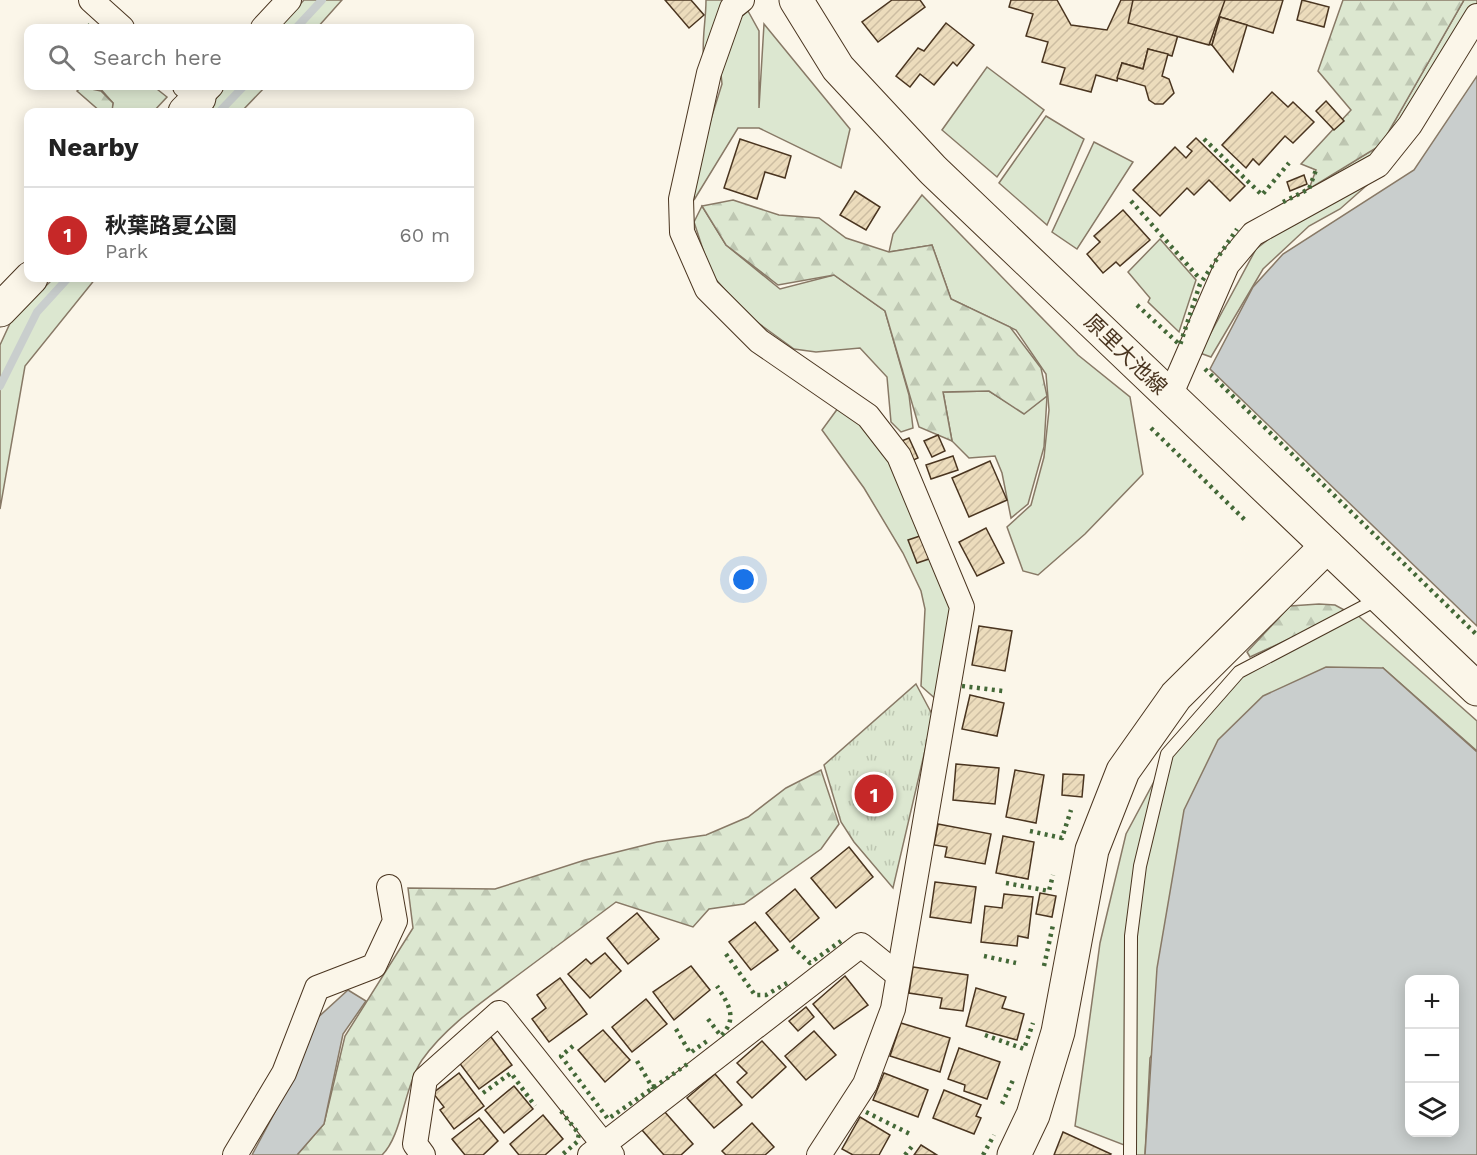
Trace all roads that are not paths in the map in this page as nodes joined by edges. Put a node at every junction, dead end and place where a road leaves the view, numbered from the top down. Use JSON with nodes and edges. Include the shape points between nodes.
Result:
{"nodes":[{"id":1,"x":91,"y":0,"type":"edge"},
{"id":2,"x":289,"y":0,"type":"edge"},
{"id":3,"x":742,"y":0,"type":"edge"},
{"id":4,"x":796,"y":0,"type":"edge"},
{"id":5,"x":1477,"y":16,"type":"edge"},
{"id":6,"x":118,"y":24,"type":"edge"},
{"id":7,"x":267,"y":24,"type":"edge"},
{"id":8,"x":27,"y":282,"type":"edge"},
{"id":9,"x":0,"y":310,"type":"edge"},
{"id":10,"x":1170,"y":396,"type":"junction"},
{"id":11,"x":1327,"y":546,"type":"junction"},
{"id":12,"x":1381,"y":598,"type":"junction"},
{"id":13,"x":1477,"y":689,"type":"edge"},
{"id":14,"x":389,"y":887,"type":"dead end"},
{"id":15,"x":898,"y":975,"type":"junction"},
{"id":16,"x":602,"y":1151,"type":"edge"},
{"id":17,"x":235,"y":1155,"type":"edge"},
{"id":18,"x":423,"y":1155,"type":"edge"},
{"id":19,"x":819,"y":1155,"type":"edge"},
{"id":20,"x":1014,"y":1155,"type":"edge"},
{"id":21,"x":1130,"y":1155,"type":"edge"}],
"edges":[{"from":1,"to":6,"type":"street"},
{"from":2,"to":7,"type":"street"},
{"from":3,"to":15,"type":"street","via":[[732,8],[709,73],[681,199],[682,232],[707,289],[759,341],[868,416],[899,456],[962,607]]},
{"from":4,"to":10,"type":"main road","name":"原里大池線","via":[[838,68],[933,170]]},
{"from":5,"to":10,"type":"street","via":[[1410,125],[1378,165],[1253,234],[1227,266]]},
{"from":8,"to":9,"type":"main road"},
{"from":10,"to":11,"type":"main road","name":"原里大池線"},
{"from":11,"to":12,"type":"main road","name":"原里大池線"},
{"from":11,"to":20,"type":"main road","via":[[1176,696],[1124,771],[1092,850],[1058,1032],[1033,1114]]},
{"from":12,"to":13,"type":"main road","name":"原里大池線"},
{"from":12,"to":21,"type":"lane","via":[[1239,672],[1167,754],[1140,866],[1131,936]]},
{"from":14,"to":17,"type":"street","via":[[395,921],[374,966],[317,988],[284,1073]]},
{"from":15,"to":16,"type":"street","via":[[861,945]]},
{"from":15,"to":19,"type":"street","via":[[893,1009],[865,1084]]},
{"from":16,"to":18,"type":"street","via":[[499,1013],[425,1078],[415,1144]]}]}
